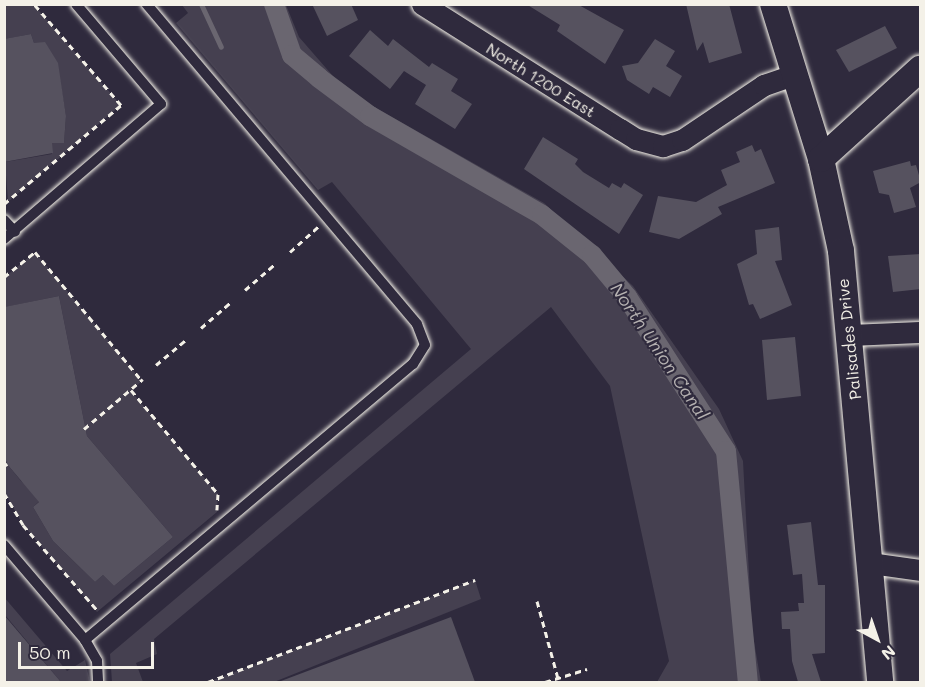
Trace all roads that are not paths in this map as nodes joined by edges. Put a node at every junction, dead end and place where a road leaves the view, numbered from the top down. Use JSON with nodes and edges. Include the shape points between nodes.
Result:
{"nodes":[{"id":1,"x":76,"y":4,"type":"edge"},
{"id":2,"x":147,"y":4,"type":"edge"},
{"id":3,"x":422,"y":4,"type":"edge"},
{"id":4,"x":773,"y":4,"type":"edge"},
{"id":5,"x":921,"y":69,"type":"edge"},
{"id":6,"x":793,"y":75,"type":"junction"},
{"id":7,"x":821,"y":159,"type":"junction"},
{"id":8,"x":4,"y":220,"type":"edge"},
{"id":9,"x":15,"y":232,"type":"junction"},
{"id":10,"x":4,"y":240,"type":"edge"},
{"id":11,"x":921,"y":332,"type":"edge"},
{"id":12,"x":849,"y":335,"type":"junction"},
{"id":13,"x":4,"y":545,"type":"edge"},
{"id":14,"x":871,"y":562,"type":"junction"},
{"id":15,"x":921,"y":570,"type":"edge"},
{"id":16,"x":85,"y":640,"type":"junction"},
{"id":17,"x":98,"y":682,"type":"edge"},
{"id":18,"x":880,"y":682,"type":"edge"}],
"edges":[{"from":1,"to":9,"type":"lane","via":[[161,104]]},
{"from":2,"to":16,"type":"lane","via":[[417,324],[425,345],[413,364]]},
{"from":3,"to":6,"type":"street","name":"North 1200 East","via":[[636,139],[663,146],[681,140],[764,85]]},
{"from":4,"to":6,"type":"street","name":"Palisades Drive"},
{"from":5,"to":7,"type":"street"},
{"from":6,"to":7,"type":"street","name":"Palisades Drive"},
{"from":7,"to":12,"type":"street","name":"Palisades Drive","via":[[841,251]]},
{"from":8,"to":9,"type":"lane"},
{"from":9,"to":10,"type":"lane"},
{"from":11,"to":12,"type":"street"},
{"from":12,"to":14,"type":"street","name":"Palisades Drive"},
{"from":13,"to":16,"type":"lane"},
{"from":14,"to":15,"type":"street"},
{"from":14,"to":18,"type":"street","name":"Palisades Drive"},
{"from":16,"to":17,"type":"lane","via":[[96,661]]}]}
